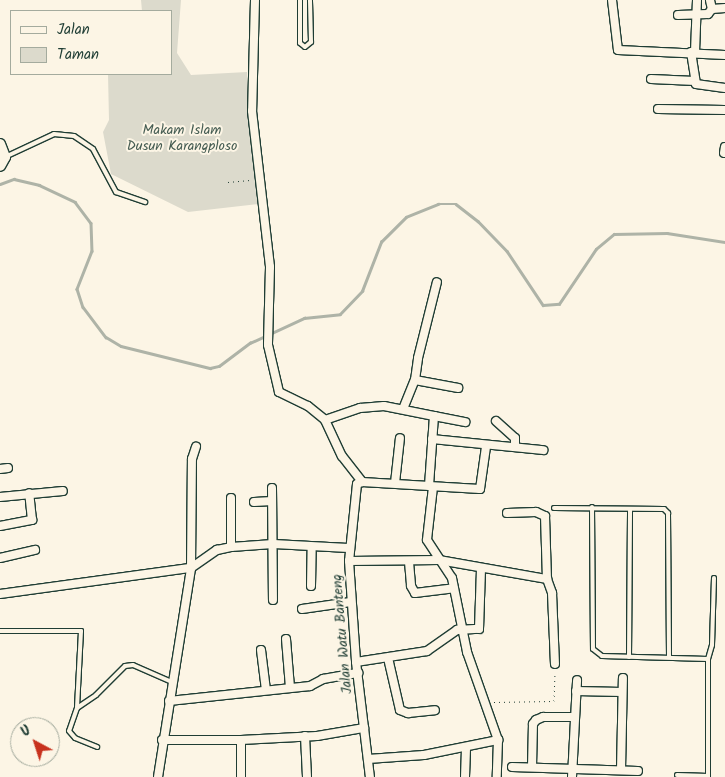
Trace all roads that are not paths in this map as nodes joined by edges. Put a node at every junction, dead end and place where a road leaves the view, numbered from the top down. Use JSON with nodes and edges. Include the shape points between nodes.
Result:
{"nodes":[{"id":1,"x":255,"y":0,"type":"edge"},
{"id":2,"x":300,"y":0,"type":"edge"},
{"id":3,"x":310,"y":0,"type":"edge"},
{"id":4,"x":612,"y":0,"type":"edge"},
{"id":5,"x":698,"y":0,"type":"edge"},
{"id":6,"x":710,"y":0,"type":"edge"},
{"id":7,"x":712,"y":8,"type":"junction"},
{"id":8,"x":725,"y":8,"type":"edge"},
{"id":9,"x":697,"y":14,"type":"junction"},
{"id":10,"x":678,"y":15,"type":"dead end"},
{"id":11,"x":693,"y":52,"type":"junction"},
{"id":12,"x":725,"y":55,"type":"edge"},
{"id":13,"x":725,"y":60,"type":"edge"},
{"id":14,"x":651,"y":79,"type":"dead end"},
{"id":15,"x":694,"y":81,"type":"junction"},
{"id":16,"x":725,"y":88,"type":"edge"},
{"id":17,"x":658,"y":109,"type":"dead end"},
{"id":18,"x":725,"y":110,"type":"edge"},
{"id":19,"x":0,"y":144,"type":"edge"},
{"id":20,"x":3,"y":161,"type":"edge"},
{"id":21,"x":146,"y":202,"type":"dead end"},
{"id":22,"x":437,"y":282,"type":"dead end"},
{"id":23,"x":415,"y":380,"type":"junction"},
{"id":24,"x":458,"y":388,"type":"dead end"},
{"id":25,"x":403,"y":408,"type":"junction"},
{"id":26,"x":434,"y":416,"type":"junction"},
{"id":27,"x":325,"y":420,"type":"junction"},
{"id":28,"x":496,"y":421,"type":"dead end"},
{"id":29,"x":465,"y":422,"type":"dead end"},
{"id":30,"x":400,"y":438,"type":"dead end"},
{"id":31,"x":432,"y":440,"type":"junction"},
{"id":32,"x":196,"y":447,"type":"dead end"},
{"id":33,"x":486,"y":447,"type":"junction"},
{"id":34,"x":515,"y":447,"type":"junction"},
{"id":35,"x":542,"y":450,"type":"dead end"},
{"id":36,"x":395,"y":483,"type":"junction"},
{"id":37,"x":358,"y":485,"type":"junction"},
{"id":38,"x":431,"y":486,"type":"junction"},
{"id":39,"x":272,"y":488,"type":"dead end"},
{"id":40,"x":63,"y":491,"type":"dead end"},
{"id":41,"x":29,"y":493,"type":"junction"},
{"id":42,"x":0,"y":497,"type":"edge"},
{"id":43,"x":230,"y":498,"type":"dead end"},
{"id":44,"x":272,"y":501,"type":"junction"},
{"id":45,"x":254,"y":502,"type":"dead end"},
{"id":46,"x":592,"y":507,"type":"junction"},
{"id":47,"x":554,"y":508,"type":"dead end"},
{"id":48,"x":630,"y":510,"type":"junction"},
{"id":49,"x":507,"y":513,"type":"dead end"},
{"id":50,"x":0,"y":526,"type":"edge"},
{"id":51,"x":273,"y":544,"type":"junction"},
{"id":52,"x":231,"y":547,"type":"junction"},
{"id":53,"x":312,"y":548,"type":"junction"},
{"id":54,"x":349,"y":548,"type":"junction"},
{"id":55,"x":35,"y":550,"type":"dead end"},
{"id":56,"x":0,"y":558,"type":"edge"},
{"id":57,"x":437,"y":560,"type":"junction"},
{"id":58,"x":349,"y":562,"type":"junction"},
{"id":59,"x":409,"y":562,"type":"junction"},
{"id":60,"x":190,"y":568,"type":"junction"},
{"id":61,"x":481,"y":570,"type":"junction"},
{"id":62,"x":714,"y":578,"type":"dead end"},
{"id":63,"x":547,"y":579,"type":"junction"},
{"id":64,"x":311,"y":586,"type":"dead end"},
{"id":65,"x":452,"y":588,"type":"junction"},
{"id":66,"x":0,"y":594,"type":"edge"},
{"id":67,"x":272,"y":600,"type":"dead end"},
{"id":68,"x":350,"y":602,"type":"junction"},
{"id":69,"x":302,"y":609,"type":"dead end"},
{"id":70,"x":460,"y":629,"type":"junction"},
{"id":71,"x":0,"y":631,"type":"edge"},
{"id":72,"x":286,"y":639,"type":"dead end"},
{"id":73,"x":261,"y":650,"type":"dead end"},
{"id":74,"x":629,"y":657,"type":"junction"},
{"id":75,"x":669,"y":657,"type":"junction"},
{"id":76,"x":388,"y":658,"type":"junction"},
{"id":77,"x":708,"y":659,"type":"junction"},
{"id":78,"x":356,"y":662,"type":"junction"},
{"id":79,"x":555,"y":664,"type":"road end"},
{"id":80,"x":358,"y":674,"type":"junction"},
{"id":81,"x":623,"y":678,"type":"dead end"},
{"id":82,"x":576,"y":680,"type":"dead end"},
{"id":83,"x":172,"y":682,"type":"junction"},
{"id":84,"x":290,"y":688,"type":"junction"},
{"id":85,"x":266,"y":690,"type":"junction"},
{"id":86,"x":576,"y":691,"type":"junction"},
{"id":87,"x":622,"y":692,"type":"junction"},
{"id":88,"x":169,"y":701,"type":"junction"},
{"id":89,"x":77,"y":708,"type":"junction"},
{"id":90,"x":434,"y":710,"type":"dead end"},
{"id":91,"x":574,"y":717,"type":"junction"},
{"id":92,"x":364,"y":728,"type":"junction"},
{"id":93,"x":305,"y":736,"type":"junction"},
{"id":94,"x":162,"y":740,"type":"junction"},
{"id":95,"x":242,"y":740,"type":"junction"},
{"id":96,"x":494,"y":741,"type":"junction"},
{"id":97,"x":96,"y":747,"type":"dead end"},
{"id":98,"x":466,"y":748,"type":"junction"},
{"id":99,"x":368,"y":759,"type":"junction"},
{"id":100,"x":512,"y":767,"type":"dead end"},
{"id":101,"x":532,"y":767,"type":"junction"},
{"id":102,"x":621,"y":770,"type":"junction"},
{"id":103,"x":638,"y":771,"type":"dead end"},
{"id":104,"x":572,"y":773,"type":"edge"},
{"id":105,"x":678,"y":775,"type":"dead end"},
{"id":106,"x":708,"y":776,"type":"edge"},
{"id":107,"x":158,"y":777,"type":"edge"},
{"id":108,"x":241,"y":777,"type":"edge"},
{"id":109,"x":306,"y":777,"type":"edge"},
{"id":110,"x":370,"y":777,"type":"edge"},
{"id":111,"x":465,"y":777,"type":"edge"},
{"id":112,"x":497,"y":777,"type":"edge"}],
"edges":[{"from":1,"to":27,"type":"street","via":[[252,110],[270,267],[268,345],[279,392],[308,406]]},
{"from":2,"to":3,"type":"lane","via":[[300,44],[306,47],[311,42]]},
{"from":4,"to":11,"type":"street","via":[[618,50]]},
{"from":5,"to":9,"type":"street"},
{"from":6,"to":7,"type":"street"},
{"from":7,"to":8,"type":"street"},
{"from":7,"to":9,"type":"street","via":[[708,14]]},
{"from":9,"to":10,"type":"street"},
{"from":9,"to":11,"type":"street"},
{"from":11,"to":12,"type":"street"},
{"from":11,"to":15,"type":"street"},
{"from":12,"to":13,"type":"street"},
{"from":14,"to":15,"type":"street"},
{"from":15,"to":16,"type":"street","via":[[699,86]]},
{"from":17,"to":18,"type":"street"},
{"from":19,"to":20,"type":"street"},
{"from":20,"to":21,"type":"lane","via":[[54,134],[74,136],[93,149],[116,192]]},
{"from":22,"to":23,"type":"street"},
{"from":23,"to":24,"type":"street"},
{"from":23,"to":25,"type":"street"},
{"from":25,"to":26,"type":"street"},
{"from":25,"to":27,"type":"street","via":[[360,408]]},
{"from":26,"to":29,"type":"street"},
{"from":26,"to":31,"type":"street"},
{"from":27,"to":37,"type":"street"},
{"from":28,"to":34,"type":"street","via":[[514,438]]},
{"from":30,"to":36,"type":"street"},
{"from":31,"to":33,"type":"street"},
{"from":31,"to":38,"type":"street"},
{"from":32,"to":60,"type":"street","via":[[192,459]]},
{"from":33,"to":34,"type":"street"},
{"from":33,"to":38,"type":"street","via":[[480,489]]},
{"from":34,"to":35,"type":"street"},
{"from":36,"to":37,"type":"street"},
{"from":36,"to":38,"type":"street"},
{"from":37,"to":54,"type":"street","name":"Jalan Watu Banteng"},
{"from":38,"to":57,"type":"street","via":[[427,540]]},
{"from":39,"to":44,"type":"street"},
{"from":40,"to":41,"type":"street"},
{"from":41,"to":42,"type":"street"},
{"from":41,"to":50,"type":"street","via":[[32,520]]},
{"from":43,"to":52,"type":"street"},
{"from":44,"to":45,"type":"street"},
{"from":44,"to":51,"type":"street"},
{"from":46,"to":47,"type":"lane"},
{"from":46,"to":48,"type":"lane"},
{"from":46,"to":74,"type":"lane","via":[[592,645],[602,656]]},
{"from":48,"to":74,"type":"lane"},
{"from":48,"to":75,"type":"lane","via":[[664,509],[670,516]]},
{"from":49,"to":63,"type":"street","via":[[536,512],[545,516]]},
{"from":51,"to":52,"type":"street"},
{"from":51,"to":53,"type":"street"},
{"from":51,"to":67,"type":"street"},
{"from":52,"to":60,"type":"street","via":[[217,550]]},
{"from":53,"to":54,"type":"street"},
{"from":53,"to":64,"type":"street"},
{"from":54,"to":58,"type":"street","name":"Jalan Watu Banteng"},
{"from":55,"to":56,"type":"street"},
{"from":57,"to":59,"type":"street"},
{"from":57,"to":61,"type":"street"},
{"from":57,"to":65,"type":"street","via":[[451,575]]},
{"from":58,"to":59,"type":"street"},
{"from":58,"to":68,"type":"street","name":"Jalan Watu Banteng"},
{"from":59,"to":65,"type":"street","via":[[412,591]]},
{"from":60,"to":66,"type":"street"},
{"from":60,"to":83,"type":"street"},
{"from":61,"to":63,"type":"street"},
{"from":61,"to":70,"type":"street","via":[[480,626],[475,630]]},
{"from":62,"to":77,"type":"lane","via":[[712,645]]},
{"from":63,"to":79,"type":"street","via":[[552,593]]},
{"from":65,"to":70,"type":"street"},
{"from":68,"to":69,"type":"street"},
{"from":68,"to":78,"type":"street","name":"Jalan Watu Banteng"},
{"from":70,"to":76,"type":"street","via":[[432,650]]},
{"from":70,"to":96,"type":"street","via":[[486,702]]},
{"from":71,"to":89,"type":"lane","via":[[81,631]]},
{"from":72,"to":84,"type":"street"},
{"from":73,"to":85,"type":"street"},
{"from":74,"to":75,"type":"lane"},
{"from":75,"to":77,"type":"lane"},
{"from":76,"to":78,"type":"street"},
{"from":76,"to":90,"type":"street","via":[[400,710],[408,713]]},
{"from":77,"to":106,"type":"lane"},
{"from":78,"to":80,"type":"street","name":"Jalan Watu Banteng"},
{"from":80,"to":84,"type":"street"},
{"from":80,"to":92,"type":"street","name":"Jalan Watu Banteng"},
{"from":81,"to":87,"type":"street"},
{"from":82,"to":86,"type":"street"},
{"from":83,"to":88,"type":"street"},
{"from":83,"to":89,"type":"lane","via":[[133,665],[125,666],[96,695]]},
{"from":84,"to":85,"type":"street"},
{"from":85,"to":88,"type":"street"},
{"from":86,"to":87,"type":"street"},
{"from":86,"to":91,"type":"street"},
{"from":87,"to":102,"type":"street"},
{"from":88,"to":94,"type":"street"},
{"from":89,"to":97,"type":"lane","via":[[69,731],[75,738]]},
{"from":91,"to":101,"type":"street","via":[[536,720],[533,724]]},
{"from":91,"to":104,"type":"street"},
{"from":92,"to":93,"type":"street"},
{"from":92,"to":99,"type":"street","name":"Jalan Watu Banteng"},
{"from":93,"to":95,"type":"street"},
{"from":93,"to":109,"type":"street"},
{"from":94,"to":95,"type":"street"},
{"from":94,"to":107,"type":"street"},
{"from":95,"to":108,"type":"street"},
{"from":96,"to":98,"type":"street"},
{"from":96,"to":112,"type":"street"},
{"from":98,"to":99,"type":"street","via":[[424,756]]},
{"from":98,"to":111,"type":"street"},
{"from":99,"to":110,"type":"street","name":"Jalan Watu Banteng"},
{"from":100,"to":101,"type":"street"},
{"from":101,"to":104,"type":"street"},
{"from":102,"to":103,"type":"street"},
{"from":102,"to":104,"type":"street"},
{"from":105,"to":106,"type":"lane"}]}
